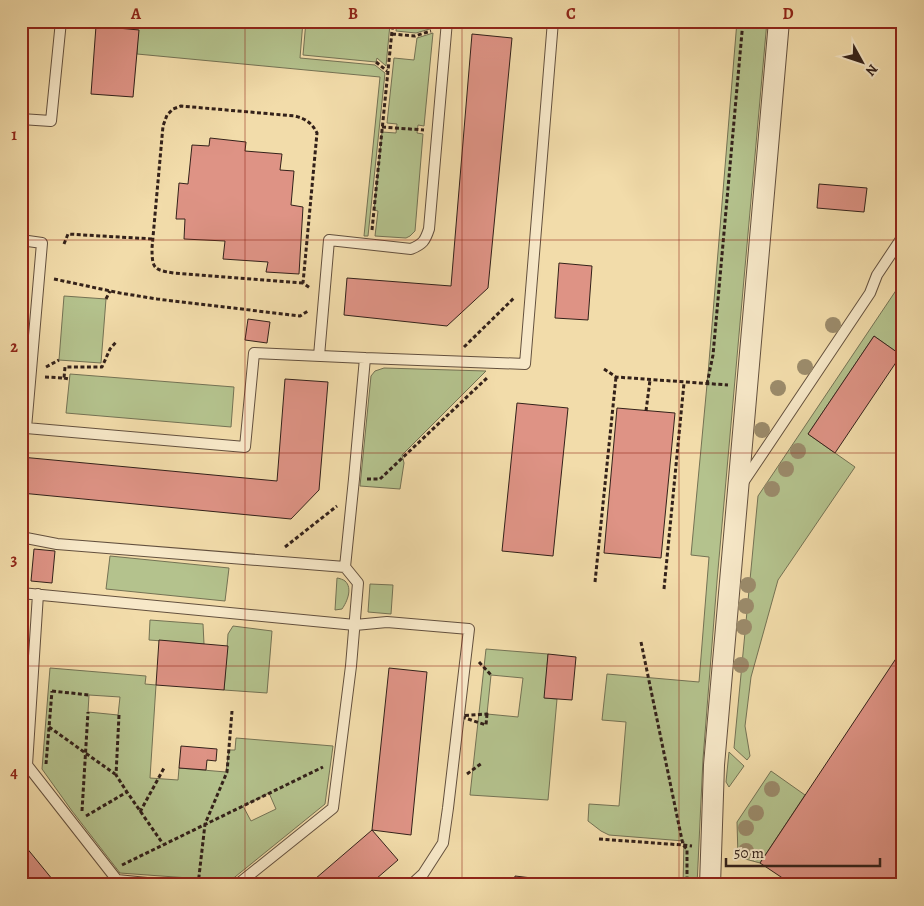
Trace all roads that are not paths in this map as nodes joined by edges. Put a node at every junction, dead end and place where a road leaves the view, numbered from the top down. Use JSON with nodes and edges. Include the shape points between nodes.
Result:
{"nodes":[{"id":1,"x":61,"y":21,"type":"edge"},
{"id":2,"x":553,"y":21,"type":"edge"},
{"id":3,"x":779,"y":21,"type":"edge"},
{"id":4,"x":447,"y":24,"type":"edge"},
{"id":5,"x":21,"y":119,"type":"edge"},
{"id":6,"x":903,"y":236,"type":"edge"},
{"id":7,"x":21,"y":240,"type":"edge"},
{"id":8,"x":319,"y":356,"type":"junction"},
{"id":9,"x":365,"y":358,"type":"junction"},
{"id":10,"x":739,"y":489,"type":"junction"},
{"id":11,"x":21,"y":537,"type":"edge"},
{"id":12,"x":345,"y":567,"type":"junction"},
{"id":13,"x":21,"y":593,"type":"edge"},
{"id":14,"x":38,"y":594,"type":"junction"},
{"id":15,"x":355,"y":625,"type":"junction"},
{"id":16,"x":167,"y":885,"type":"edge"},
{"id":17,"x":237,"y":885,"type":"edge"},
{"id":18,"x":411,"y":885,"type":"edge"},
{"id":19,"x":710,"y":885,"type":"edge"}],
"edges":[{"from":1,"to":5,"type":"lane","via":[[50,121]]},
{"from":2,"to":9,"type":"lane","via":[[525,364]]},
{"from":3,"to":10,"type":"street"},
{"from":4,"to":8,"type":"lane","via":[[426,239],[411,248],[329,240]]},
{"from":6,"to":10,"type":"lane","via":[[877,274],[870,293]]},
{"from":7,"to":8,"type":"lane","via":[[42,243],[26,428],[245,447],[254,353]]},
{"from":8,"to":9,"type":"lane"},
{"from":9,"to":12,"type":"lane"},
{"from":10,"to":19,"type":"street","via":[[714,765]]},
{"from":11,"to":12,"type":"lane","via":[[57,544]]},
{"from":12,"to":15,"type":"lane","via":[[358,583]]},
{"from":13,"to":14,"type":"lane"},
{"from":14,"to":15,"type":"lane"},
{"from":14,"to":16,"type":"lane","via":[[27,765],[117,880]]},
{"from":15,"to":17,"type":"lane","via":[[333,808]]},
{"from":15,"to":18,"type":"lane","via":[[387,622],[469,629],[443,843],[423,874]]}]}
